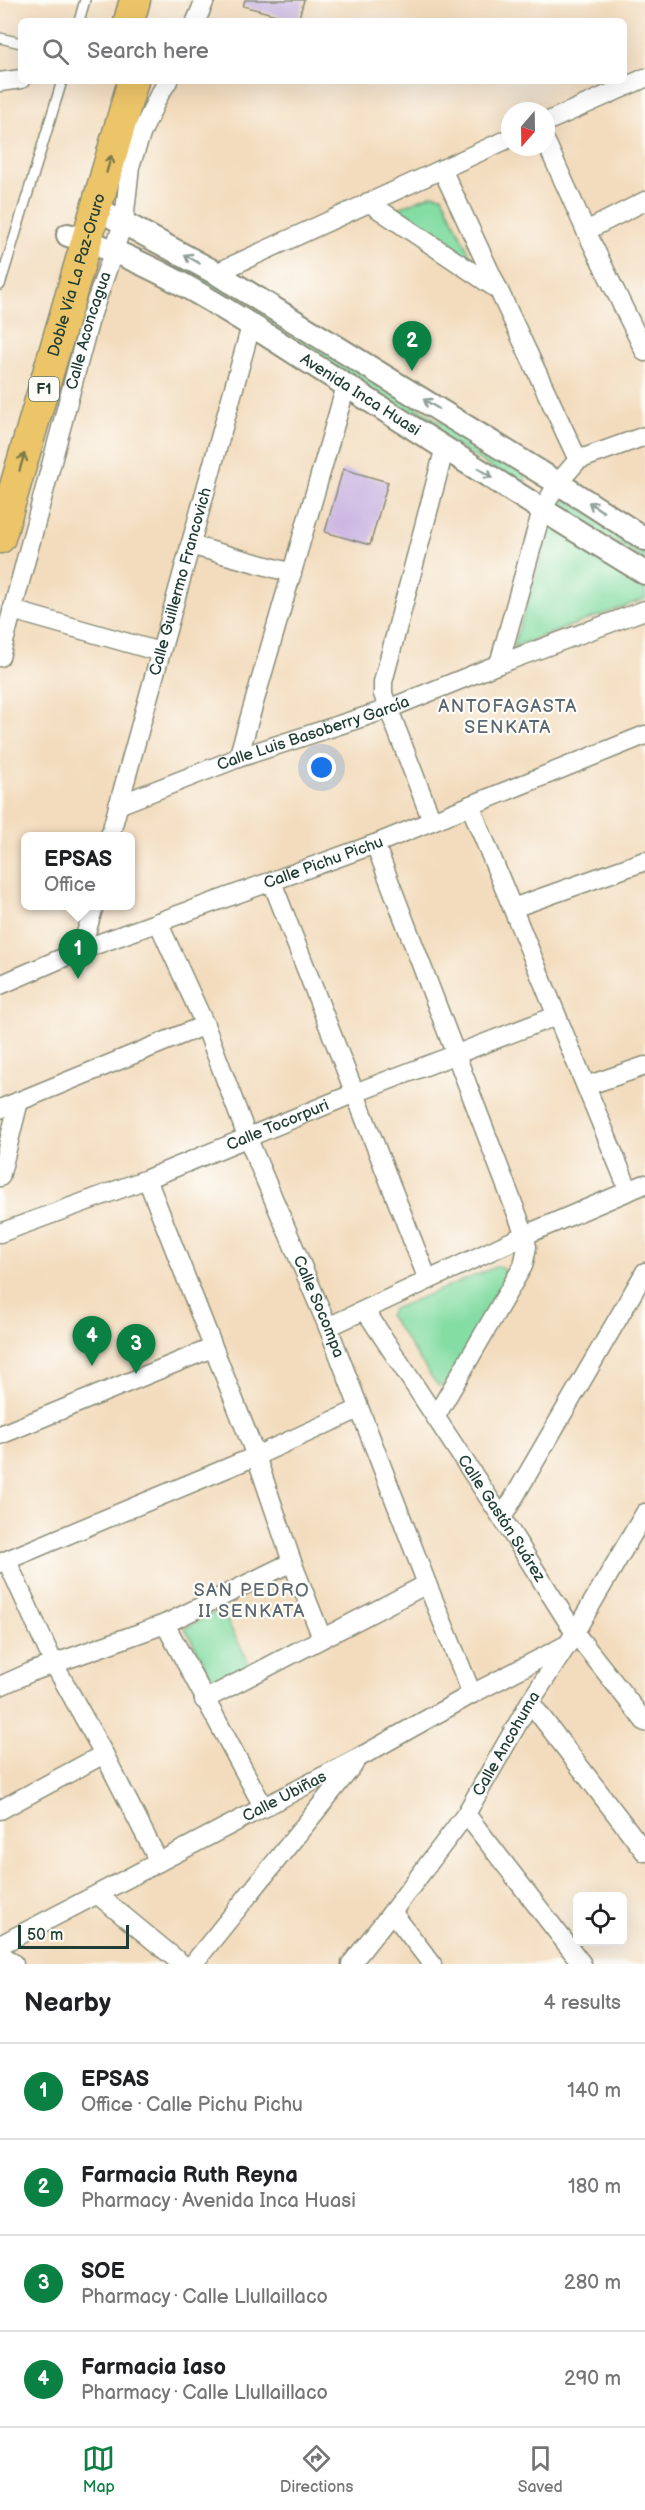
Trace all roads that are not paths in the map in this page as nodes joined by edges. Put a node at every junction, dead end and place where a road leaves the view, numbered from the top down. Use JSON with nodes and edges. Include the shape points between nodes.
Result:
{"nodes":[{"id":1,"x":85,"y":0,"type":"edge"},
{"id":2,"x":135,"y":0,"type":"edge"},
{"id":3,"x":156,"y":0,"type":"edge"},
{"id":4,"x":205,"y":0,"type":"edge"},
{"id":5,"x":80,"y":18,"type":"edge"},
{"id":6,"x":130,"y":18,"type":"edge"},
{"id":7,"x":151,"y":18,"type":"edge"},
{"id":8,"x":197,"y":18,"type":"edge"},
{"id":9,"x":0,"y":38,"type":"edge"},
{"id":10,"x":18,"y":42,"type":"edge"},
{"id":11,"x":642,"y":76,"type":"edge"},
{"id":12,"x":18,"y":79,"type":"edge"},
{"id":13,"x":0,"y":82,"type":"edge"},
{"id":14,"x":627,"y":83,"type":"edge"},
{"id":15,"x":61,"y":84,"type":"edge"},
{"id":16,"x":112,"y":84,"type":"edge"},
{"id":17,"x":132,"y":84,"type":"edge"},
{"id":18,"x":166,"y":84,"type":"edge"},
{"id":19,"x":625,"y":84,"type":"edge"},
{"id":20,"x":555,"y":118,"type":"edge"},
{"id":21,"x":501,"y":142,"type":"edge"},
{"id":22,"x":552,"y":156,"type":"edge"},
{"id":23,"x":442,"y":169,"type":"junction"},
{"id":24,"x":645,"y":201,"type":"edge"},
{"id":25,"x":368,"y":202,"type":"junction"},
{"id":26,"x":96,"y":208,"type":"junction"},
{"id":27,"x":124,"y":221,"type":"junction"},
{"id":28,"x":586,"y":231,"type":"junction"},
{"id":29,"x":89,"y":243,"type":"junction"},
{"id":30,"x":216,"y":273,"type":"junction"},
{"id":31,"x":0,"y":285,"type":"edge"},
{"id":32,"x":499,"y":290,"type":"junction"},
{"id":33,"x":248,"y":292,"type":"junction"},
{"id":34,"x":243,"y":321,"type":"junction"},
{"id":35,"x":639,"y":326,"type":"edge"},
{"id":36,"x":645,"y":352,"type":"edge"},
{"id":37,"x":346,"y":386,"type":"junction"},
{"id":38,"x":645,"y":436,"type":"edge"},
{"id":39,"x":445,"y":447,"type":"junction"},
{"id":40,"x":578,"y":460,"type":"junction"},
{"id":41,"x":0,"y":466,"type":"edge"},
{"id":42,"x":558,"y":483,"type":"junction"},
{"id":43,"x":542,"y":510,"type":"junction"},
{"id":44,"x":0,"y":538,"type":"edge"},
{"id":45,"x":645,"y":539,"type":"edge"},
{"id":46,"x":190,"y":545,"type":"junction"},
{"id":47,"x":292,"y":573,"type":"junction"},
{"id":48,"x":645,"y":573,"type":"edge"},
{"id":49,"x":12,"y":610,"type":"junction"},
{"id":50,"x":645,"y":610,"type":"edge"},
{"id":51,"x":160,"y":652,"type":"junction"},
{"id":52,"x":0,"y":657,"type":"edge"},
{"id":53,"x":499,"y":664,"type":"junction"},
{"id":54,"x":388,"y":709,"type":"junction"},
{"id":55,"x":645,"y":735,"type":"edge"},
{"id":56,"x":238,"y":758,"type":"junction"},
{"id":57,"x":118,"y":805,"type":"junction"},
{"id":58,"x":470,"y":805,"type":"junction"},
{"id":59,"x":432,"y":821,"type":"junction"},
{"id":60,"x":112,"y":832,"type":"edge"},
{"id":61,"x":375,"y":844,"type":"junction"},
{"id":62,"x":645,"y":861,"type":"edge"},
{"id":63,"x":272,"y":882,"type":"junction"},
{"id":64,"x":513,"y":908,"type":"junction"},
{"id":65,"x":93,"y":910,"type":"edge"},
{"id":66,"x":158,"y":922,"type":"junction"},
{"id":67,"x":81,"y":951,"type":"junction"},
{"id":68,"x":0,"y":985,"type":"edge"},
{"id":69,"x":556,"y":1016,"type":"junction"},
{"id":70,"x":205,"y":1025,"type":"junction"},
{"id":71,"x":456,"y":1055,"type":"junction"},
{"id":72,"x":645,"y":1066,"type":"edge"},
{"id":73,"x":586,"y":1086,"type":"junction"},
{"id":74,"x":355,"y":1093,"type":"junction"},
{"id":75,"x":20,"y":1101,"type":"junction"},
{"id":76,"x":0,"y":1108,"type":"edge"},
{"id":77,"x":248,"y":1138,"type":"junction"},
{"id":78,"x":0,"y":1177,"type":"edge"},
{"id":79,"x":147,"y":1179,"type":"junction"},
{"id":80,"x":637,"y":1188,"type":"edge"},
{"id":81,"x":0,"y":1233,"type":"edge"},
{"id":82,"x":525,"y":1235,"type":"junction"},
{"id":83,"x":645,"y":1272,"type":"edge"},
{"id":84,"x":428,"y":1281,"type":"junction"},
{"id":85,"x":365,"y":1310,"type":"junction"},
{"id":86,"x":328,"y":1327,"type":"junction"},
{"id":87,"x":212,"y":1348,"type":"junction"},
{"id":88,"x":359,"y":1409,"type":"junction"},
{"id":89,"x":436,"y":1416,"type":"junction"},
{"id":90,"x":0,"y":1435,"type":"edge"},
{"id":91,"x":256,"y":1456,"type":"junction"},
{"id":92,"x":645,"y":1513,"type":"edge"},
{"id":93,"x":502,"y":1518,"type":"junction"},
{"id":94,"x":4,"y":1562,"type":"edge"},
{"id":95,"x":292,"y":1562,"type":"junction"},
{"id":96,"x":427,"y":1584,"type":"junction"},
{"id":97,"x":165,"y":1624,"type":"junction"},
{"id":98,"x":322,"y":1638,"type":"junction"},
{"id":99,"x":571,"y":1639,"type":"junction"},
{"id":100,"x":54,"y":1664,"type":"junction"},
{"id":101,"x":0,"y":1686,"type":"edge"},
{"id":102,"x":472,"y":1694,"type":"junction"},
{"id":103,"x":204,"y":1700,"type":"junction"},
{"id":104,"x":530,"y":1702,"type":"junction"},
{"id":105,"x":645,"y":1722,"type":"edge"},
{"id":106,"x":104,"y":1754,"type":"junction"},
{"id":107,"x":358,"y":1758,"type":"junction"},
{"id":108,"x":264,"y":1808,"type":"junction"},
{"id":109,"x":0,"y":1810,"type":"edge"},
{"id":110,"x":466,"y":1814,"type":"junction"},
{"id":111,"x":645,"y":1852,"type":"edge"},
{"id":112,"x":159,"y":1862,"type":"junction"},
{"id":113,"x":98,"y":1895,"type":"junction"},
{"id":114,"x":392,"y":1912,"type":"junction"},
{"id":115,"x":0,"y":1946,"type":"edge"},
{"id":116,"x":0,"y":1953,"type":"edge"},
{"id":117,"x":14,"y":1964,"type":"edge"},
{"id":118,"x":182,"y":1964,"type":"edge"},
{"id":119,"x":193,"y":1964,"type":"edge"},
{"id":120,"x":351,"y":1964,"type":"edge"},
{"id":121,"x":432,"y":1964,"type":"edge"},
{"id":122,"x":582,"y":1964,"type":"edge"}],
"edges":[{"from":1,"to":5,"type":"lane"},
{"from":2,"to":6,"type":"highway"},
{"from":3,"to":7,"type":"highway"},
{"from":4,"to":8,"type":"street"},
{"from":9,"to":10,"type":"lane"},
{"from":11,"to":14,"type":"street"},
{"from":12,"to":13,"type":"street"},
{"from":15,"to":31,"type":"lane"},
{"from":16,"to":29,"type":"highway","name":"Doble Vía La Paz-Oruro","number":"F1"},
{"from":26,"to":17,"type":"highway","name":"Doble Vía La Paz-Oruro","number":"F1","one_way":true},
{"from":18,"to":27,"type":"street","name":"Calle Aconcagua","via":[[130,166]]},
{"from":19,"to":20,"type":"street"},
{"from":21,"to":23,"type":"street"},
{"from":22,"to":28,"type":"street"},
{"from":23,"to":25,"type":"street"},
{"from":23,"to":32,"type":"street"},
{"from":24,"to":28,"type":"street"},
{"from":25,"to":30,"type":"street"},
{"from":25,"to":32,"type":"street"},
{"from":26,"to":27,"type":"street","name":"Avenida Inca Huasi"},
{"from":26,"to":29,"type":"highway","name":"Doble Vía La Paz-Oruro","number":"F1"},
{"from":27,"to":29,"type":"street","name":"Calle Aconcagua"},
{"from":30,"to":27,"type":"street","name":"Avenida Inca Huasi","one_way":true},
{"from":28,"to":35,"type":"street"},
{"from":29,"to":34,"type":"street","name":"Avenida Inca Huasi","via":[[152,269]]},
{"from":29,"to":41,"type":"highway","name":"Doble Vía La Paz-Oruro","number":"F1"},
{"from":44,"to":29,"type":"highway","name":"Doble Vía La Paz-Oruro","number":"F1","one_way":true},
{"from":29,"to":49,"type":"street","name":"Calle Aconcagua","via":[[90,319]]},
{"from":30,"to":33,"type":"street","name":"Avenida Inca Huasi"},
{"from":32,"to":40,"type":"street"},
{"from":33,"to":34,"type":"street"},
{"from":42,"to":33,"type":"street","name":"Avenida Inca Huasi","one_way":true},
{"from":34,"to":37,"type":"street","name":"Avenida Inca Huasi"},
{"from":34,"to":46,"type":"street","name":"Calle Guillermo Francovich"},
{"from":35,"to":36,"type":"street"},
{"from":37,"to":39,"type":"street","name":"Avenida Inca Huasi"},
{"from":37,"to":47,"type":"street"},
{"from":38,"to":40,"type":"street"},
{"from":39,"to":43,"type":"street","name":"Avenida Inca Huasi","one_way":true},
{"from":39,"to":54,"type":"street","via":[[383,682],[382,694]]},
{"from":40,"to":42,"type":"street"},
{"from":42,"to":43,"type":"street"},
{"from":45,"to":42,"type":"street","name":"Avenida Inca Huasi","one_way":true},
{"from":43,"to":48,"type":"street","name":"Avenida Inca Huasi"},
{"from":43,"to":53,"type":"street"},
{"from":46,"to":47,"type":"street"},
{"from":46,"to":51,"type":"street","name":"Calle Guillermo Francovich"},
{"from":47,"to":56,"type":"street"},
{"from":49,"to":51,"type":"street"},
{"from":49,"to":52,"type":"street","name":"Calle Aconcagua"},
{"from":50,"to":53,"type":"street","name":"Calle Luis Basoberry García"},
{"from":51,"to":57,"type":"street","name":"Calle Guillermo Francovich"},
{"from":53,"to":54,"type":"street","name":"Calle Luis Basoberry García"},
{"from":54,"to":56,"type":"street","name":"Calle Luis Basoberry García"},
{"from":54,"to":59,"type":"street"},
{"from":55,"to":58,"type":"street","name":"Calle Pichu Pichu"},
{"from":56,"to":57,"type":"street","name":"Calle Luis Basoberry García"},
{"from":57,"to":60,"type":"street","name":"Calle Guillermo Francovich"},
{"from":58,"to":59,"type":"street","name":"Calle Pichu Pichu"},
{"from":58,"to":64,"type":"street"},
{"from":59,"to":61,"type":"street","name":"Calle Pichu Pichu"},
{"from":61,"to":63,"type":"street","name":"Calle Pichu Pichu"},
{"from":61,"to":71,"type":"street"},
{"from":62,"to":64,"type":"street"},
{"from":63,"to":66,"type":"street","name":"Calle Pichu Pichu"},
{"from":63,"to":74,"type":"street"},
{"from":64,"to":69,"type":"street"},
{"from":65,"to":67,"type":"street"},
{"from":66,"to":67,"type":"street","name":"Calle Pichu Pichu"},
{"from":66,"to":70,"type":"street","name":"Calle Socompa"},
{"from":67,"to":68,"type":"street","name":"Calle Pichu Pichu"},
{"from":69,"to":71,"type":"street","name":"Calle Tocorpuri"},
{"from":69,"to":73,"type":"street"},
{"from":70,"to":75,"type":"street"},
{"from":70,"to":77,"type":"street","name":"Calle Socompa"},
{"from":71,"to":74,"type":"street","name":"Calle Tocorpuri"},
{"from":71,"to":82,"type":"street"},
{"from":72,"to":73,"type":"street"},
{"from":73,"to":80,"type":"street"},
{"from":74,"to":77,"type":"street","name":"Calle Tocorpuri"},
{"from":74,"to":84,"type":"street"},
{"from":75,"to":76,"type":"street"},
{"from":75,"to":78,"type":"street"},
{"from":77,"to":79,"type":"street","name":"Calle Tocorpuri"},
{"from":77,"to":86,"type":"street","name":"Calle Socompa"},
{"from":79,"to":81,"type":"street","name":"Calle Tocorpuri"},
{"from":79,"to":87,"type":"street"},
{"from":80,"to":82,"type":"street"},
{"from":82,"to":84,"type":"street"},
{"from":82,"to":89,"type":"street","via":[[523,1266]]},
{"from":83,"to":93,"type":"street"},
{"from":84,"to":85,"type":"street"},
{"from":85,"to":86,"type":"street"},
{"from":85,"to":89,"type":"street","name":"Calle Gastón Suárez"},
{"from":86,"to":88,"type":"street","name":"Calle Socompa"},
{"from":87,"to":90,"type":"street"},
{"from":87,"to":91,"type":"street"},
{"from":88,"to":91,"type":"street"},
{"from":88,"to":96,"type":"street","name":"Calle Socompa"},
{"from":89,"to":93,"type":"street","name":"Calle Gastón Suárez"},
{"from":91,"to":94,"type":"street"},
{"from":91,"to":95,"type":"street"},
{"from":92,"to":99,"type":"street","name":"Calle Ancohuma"},
{"from":93,"to":99,"type":"street","name":"Calle Gastón Suárez"},
{"from":94,"to":100,"type":"street"},
{"from":95,"to":97,"type":"street"},
{"from":95,"to":98,"type":"street"},
{"from":96,"to":98,"type":"street"},
{"from":96,"to":102,"type":"street","name":"Calle Socompa"},
{"from":97,"to":100,"type":"street"},
{"from":97,"to":103,"type":"street"},
{"from":98,"to":103,"type":"street"},
{"from":99,"to":102,"type":"street","name":"Calle Ubiñas"},
{"from":99,"to":104,"type":"street","name":"Calle Ancohuma"},
{"from":99,"to":105,"type":"street","name":"Calle Gastón Suárez"},
{"from":100,"to":101,"type":"street"},
{"from":100,"to":106,"type":"street"},
{"from":102,"to":107,"type":"street","name":"Calle Ubiñas"},
{"from":103,"to":108,"type":"street"},
{"from":104,"to":110,"type":"street","name":"Calle Ancohuma"},
{"from":104,"to":111,"type":"street"},
{"from":106,"to":109,"type":"street"},
{"from":106,"to":112,"type":"street"},
{"from":107,"to":108,"type":"street","name":"Calle Ubiñas"},
{"from":107,"to":119,"type":"street"},
{"from":108,"to":112,"type":"street","name":"Calle Ubiñas"},
{"from":110,"to":114,"type":"street","name":"Calle Ancohuma"},
{"from":110,"to":122,"type":"street"},
{"from":112,"to":113,"type":"street","name":"Calle Ubiñas"},
{"from":113,"to":115,"type":"street","name":"Calle Ubiñas"},
{"from":113,"to":118,"type":"street"},
{"from":114,"to":120,"type":"street","name":"Calle Ancohuma"},
{"from":114,"to":121,"type":"street"},
{"from":116,"to":117,"type":"street"}]}
